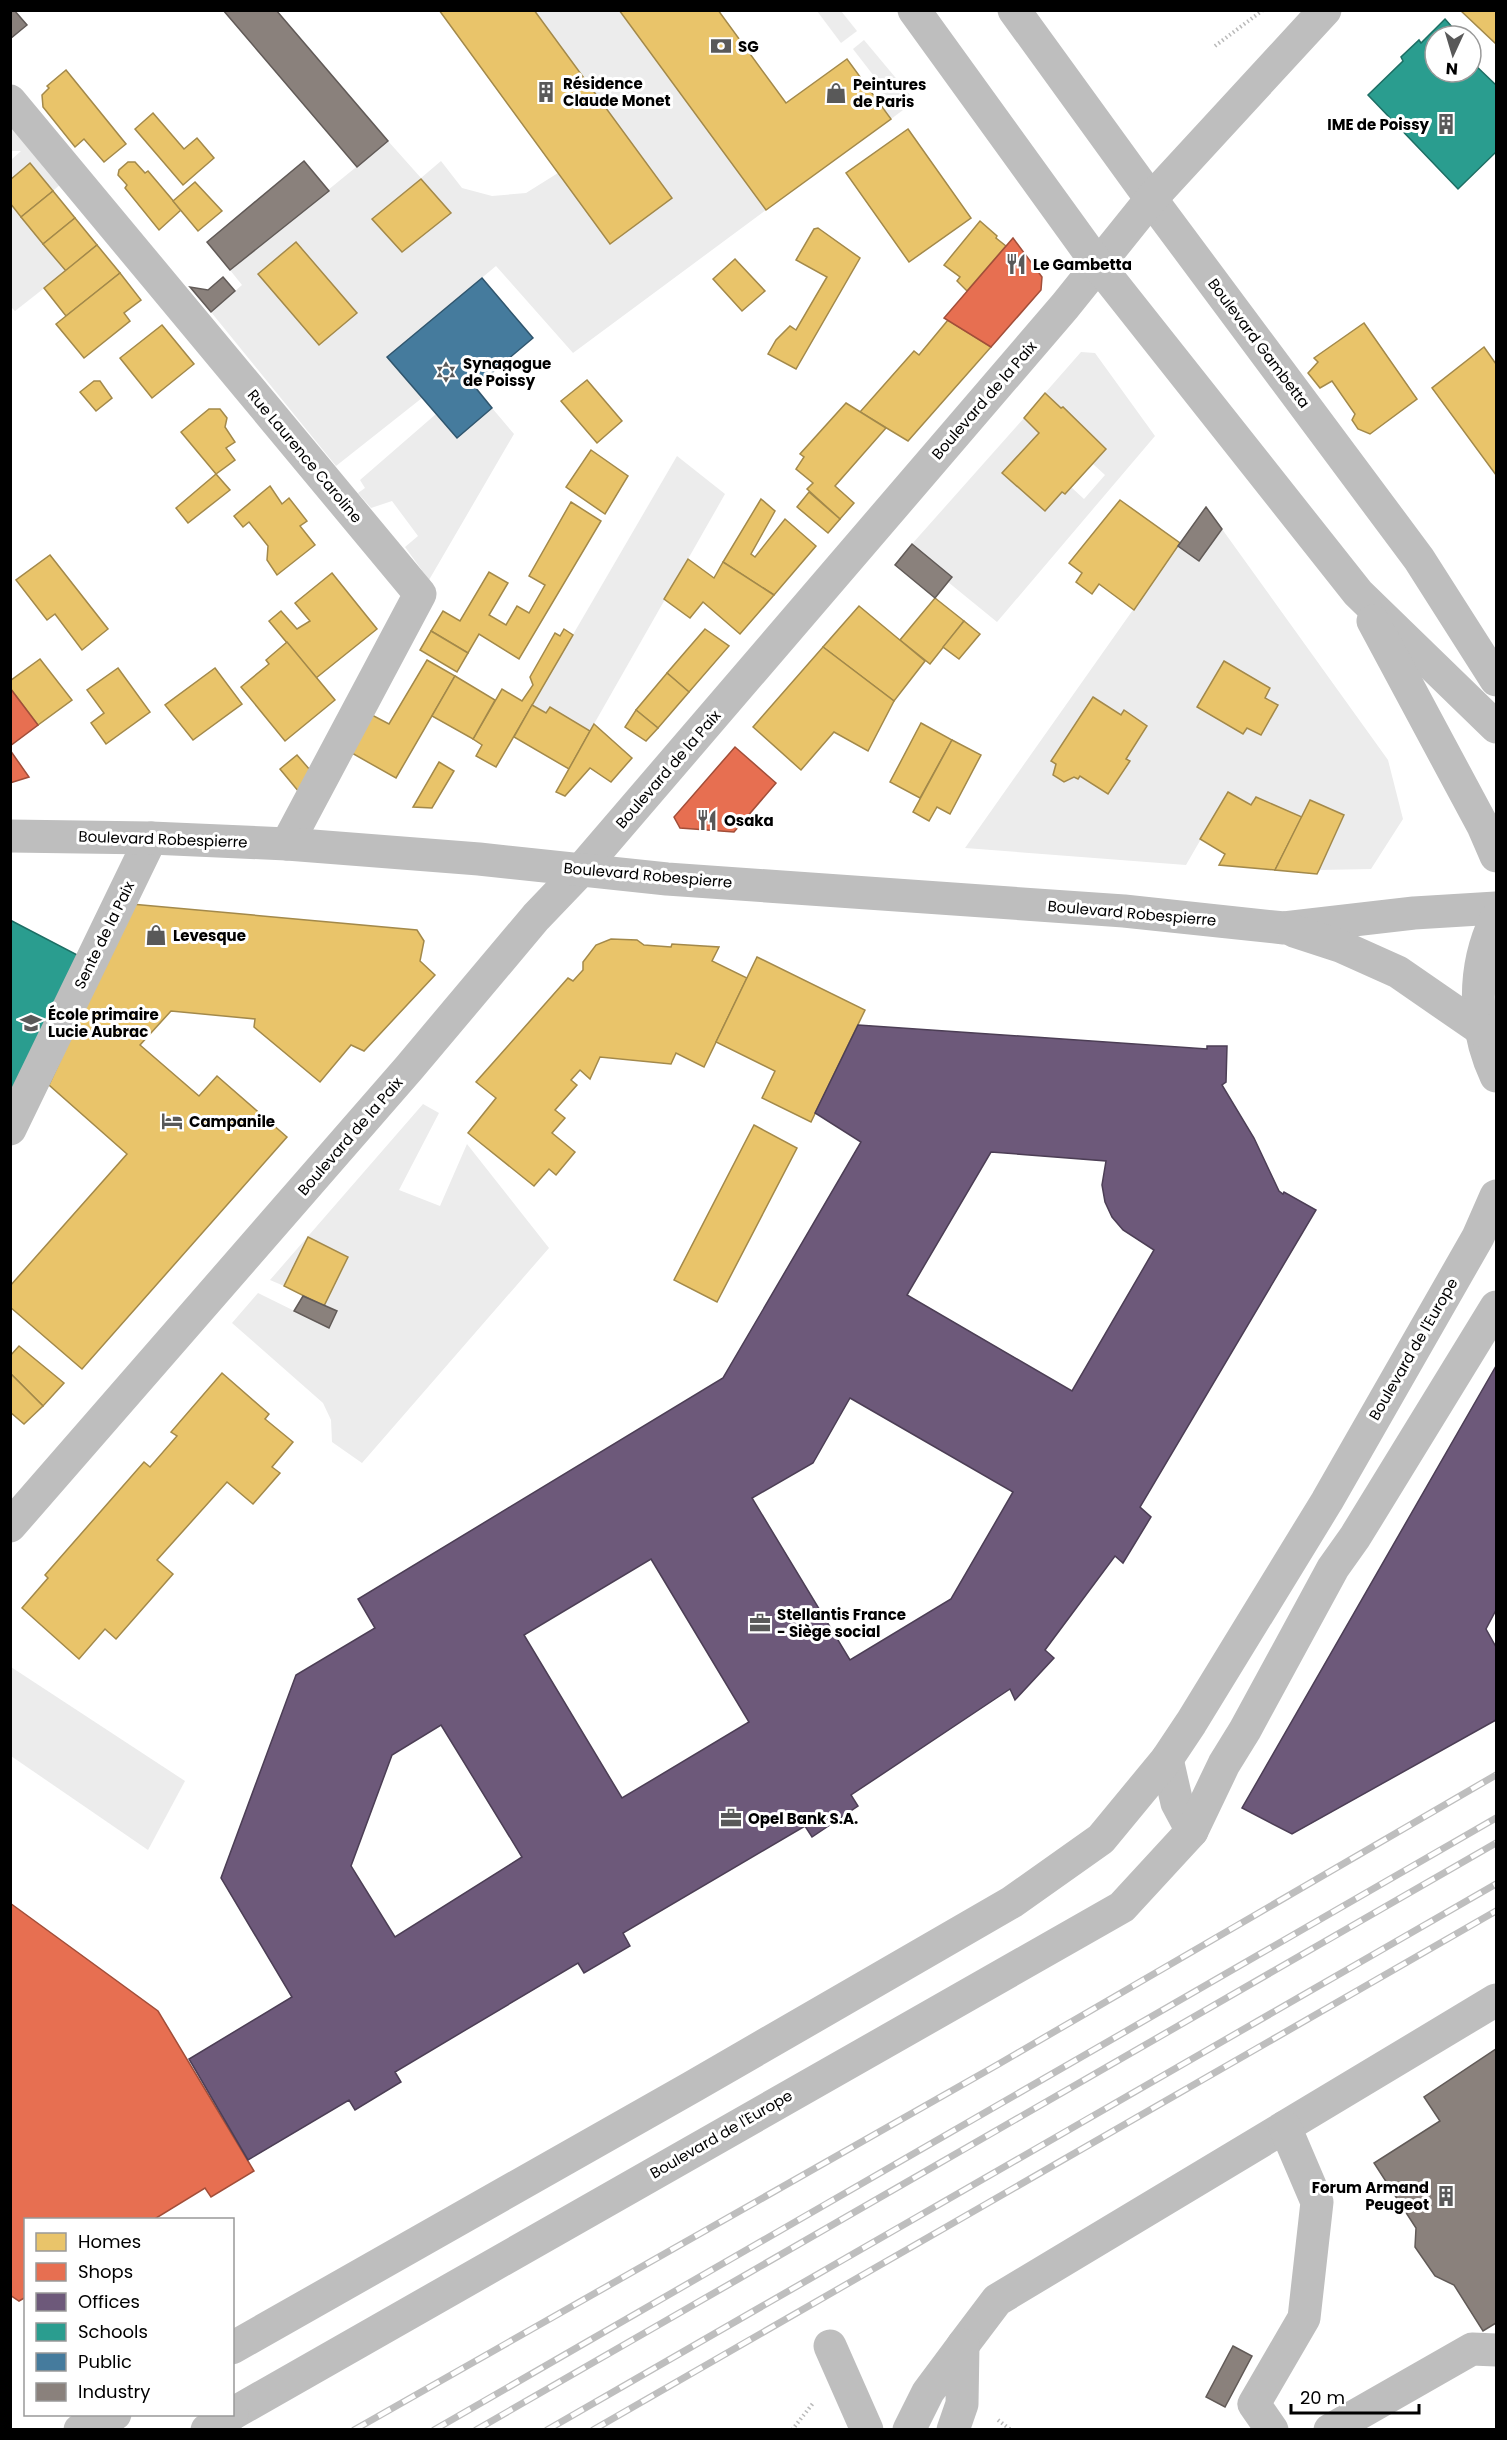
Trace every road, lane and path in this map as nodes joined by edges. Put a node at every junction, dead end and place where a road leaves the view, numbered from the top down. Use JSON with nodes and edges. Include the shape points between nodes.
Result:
{"nodes":[{"id":1,"x":914,"y":10,"type":"edge"},
{"id":2,"x":1014,"y":10,"type":"edge"},
{"id":3,"x":1263,"y":10,"type":"edge"},
{"id":4,"x":1325,"y":10,"type":"edge"},
{"id":5,"x":1215,"y":46,"type":"dead end"},
{"id":6,"x":10,"y":101,"type":"edge"},
{"id":7,"x":1151,"y":199,"type":"junction"},
{"id":8,"x":1099,"y":266,"type":"junction"},
{"id":9,"x":1358,"y":593,"type":"junction"},
{"id":10,"x":1497,"y":680,"type":"edge"},
{"id":11,"x":1497,"y":727,"type":"edge"},
{"id":12,"x":10,"y":836,"type":"edge"},
{"id":13,"x":151,"y":838,"type":"junction"},
{"id":14,"x":287,"y":844,"type":"junction"},
{"id":15,"x":1497,"y":856,"type":"edge"},
{"id":16,"x":581,"y":870,"type":"junction"},
{"id":17,"x":1497,"y":908,"type":"edge"},
{"id":18,"x":1497,"y":919,"type":"edge"},
{"id":19,"x":1284,"y":927,"type":"junction"},
{"id":20,"x":1482,"y":1030,"type":"junction"},
{"id":21,"x":1497,"y":1076,"type":"edge"},
{"id":22,"x":10,"y":1129,"type":"edge"},
{"id":23,"x":1497,"y":1196,"type":"edge"},
{"id":24,"x":1497,"y":1307,"type":"edge"},
{"id":25,"x":1327,"y":1501,"type":"junction"},
{"id":26,"x":10,"y":1526,"type":"edge"},
{"id":27,"x":1333,"y":1568,"type":"junction"},
{"id":28,"x":1191,"y":1723,"type":"junction"},
{"id":29,"x":1167,"y":1759,"type":"junction"},
{"id":30,"x":1224,"y":1764,"type":"junction"},
{"id":31,"x":1192,"y":1831,"type":"junction"},
{"id":32,"x":1497,"y":2000,"type":"edge"},
{"id":33,"x":1285,"y":2127,"type":"junction"},
{"id":34,"x":830,"y":2346,"type":"dead end"},
{"id":35,"x":963,"y":2346,"type":"junction"},
{"id":36,"x":234,"y":2347,"type":"edge"},
{"id":37,"x":1497,"y":2350,"type":"edge"},
{"id":38,"x":234,"y":2413,"type":"edge"},
{"id":39,"x":113,"y":2416,"type":"edge"},
{"id":40,"x":229,"y":2416,"type":"edge"},
{"id":41,"x":80,"y":2430,"type":"edge"},
{"id":42,"x":207,"y":2430,"type":"edge"},
{"id":43,"x":867,"y":2430,"type":"edge"},
{"id":44,"x":909,"y":2430,"type":"edge"},
{"id":45,"x":953,"y":2430,"type":"edge"},
{"id":46,"x":1272,"y":2430,"type":"edge"},
{"id":47,"x":1330,"y":2430,"type":"edge"}],
"edges":[{"from":1,"to":8,"type":"street"},
{"from":2,"to":7,"type":"street","name":"Boulevard Gambetta"},
{"from":3,"to":5,"type":"path"},
{"from":4,"to":7,"type":"street","name":"Boulevard de la Paix"},
{"from":6,"to":14,"type":"street","name":"Rue Laurence Caroline","via":[[420,594]]},
{"from":7,"to":8,"type":"street","name":"Boulevard de la Paix"},
{"from":7,"to":10,"type":"street","name":"Boulevard Gambetta","via":[[1419,559]]},
{"from":8,"to":9,"type":"street"},
{"from":8,"to":16,"type":"street","name":"Boulevard de la Paix"},
{"from":9,"to":11,"type":"street"},
{"from":9,"to":15,"type":"street"},
{"from":12,"to":13,"type":"street","name":"Boulevard Robespierre"},
{"from":13,"to":14,"type":"street","name":"Boulevard Robespierre"},
{"from":13,"to":22,"type":"street","name":"Sente de la Paix"},
{"from":14,"to":16,"type":"street","name":"Boulevard Robespierre"},
{"from":16,"to":19,"type":"street","name":"Boulevard Robespierre","via":[[1124,911]]},
{"from":16,"to":26,"type":"street","name":"Boulevard de la Paix","via":[[536,917]]},
{"from":17,"to":19,"type":"street","name":"Boulevard Robespierre"},
{"from":18,"to":20,"type":"street","via":[[1486,944],[1479,979]]},
{"from":19,"to":20,"type":"street","name":"Boulevard Robespierre","via":[[1398,972]]},
{"from":20,"to":21,"type":"street"},
{"from":23,"to":25,"type":"street","name":"Boulevard de l'Europe","via":[[1478,1237]]},
{"from":24,"to":27,"type":"street","name":"Boulevard de l'Europe"},
{"from":25,"to":27,"type":"street","name":"Boulevard de l'Europe","via":[[1324,1552]]},
{"from":25,"to":28,"type":"street","name":"Boulevard de l'Europe"},
{"from":27,"to":30,"type":"street","name":"Boulevard de l'Europe"},
{"from":28,"to":29,"type":"street","name":"Boulevard de l'Europe"},
{"from":28,"to":30,"type":"street","via":[[1215,1736]]},
{"from":29,"to":31,"type":"street","via":[[1177,1803]]},
{"from":29,"to":36,"type":"street","name":"Boulevard de l'Europe","via":[[1101,1839],[1012,1902]]},
{"from":30,"to":31,"type":"street","name":"Boulevard de l'Europe"},
{"from":31,"to":38,"type":"street","name":"Boulevard de l'Europe","via":[[1122,1907]]},
{"from":32,"to":33,"type":"street"},
{"from":33,"to":35,"type":"street","via":[[997,2300]]},
{"from":33,"to":46,"type":"street","via":[[1317,2202],[1304,2318],[1254,2404]]},
{"from":34,"to":43,"type":"street"},
{"from":35,"to":44,"type":"street","via":[[928,2392]]},
{"from":35,"to":45,"type":"street","via":[[962,2404]]},
{"from":37,"to":47,"type":"street","via":[[1472,2349]]},
{"from":39,"to":41,"type":"street"},
{"from":40,"to":42,"type":"street","name":"Boulevard de l'Europe"}]}
